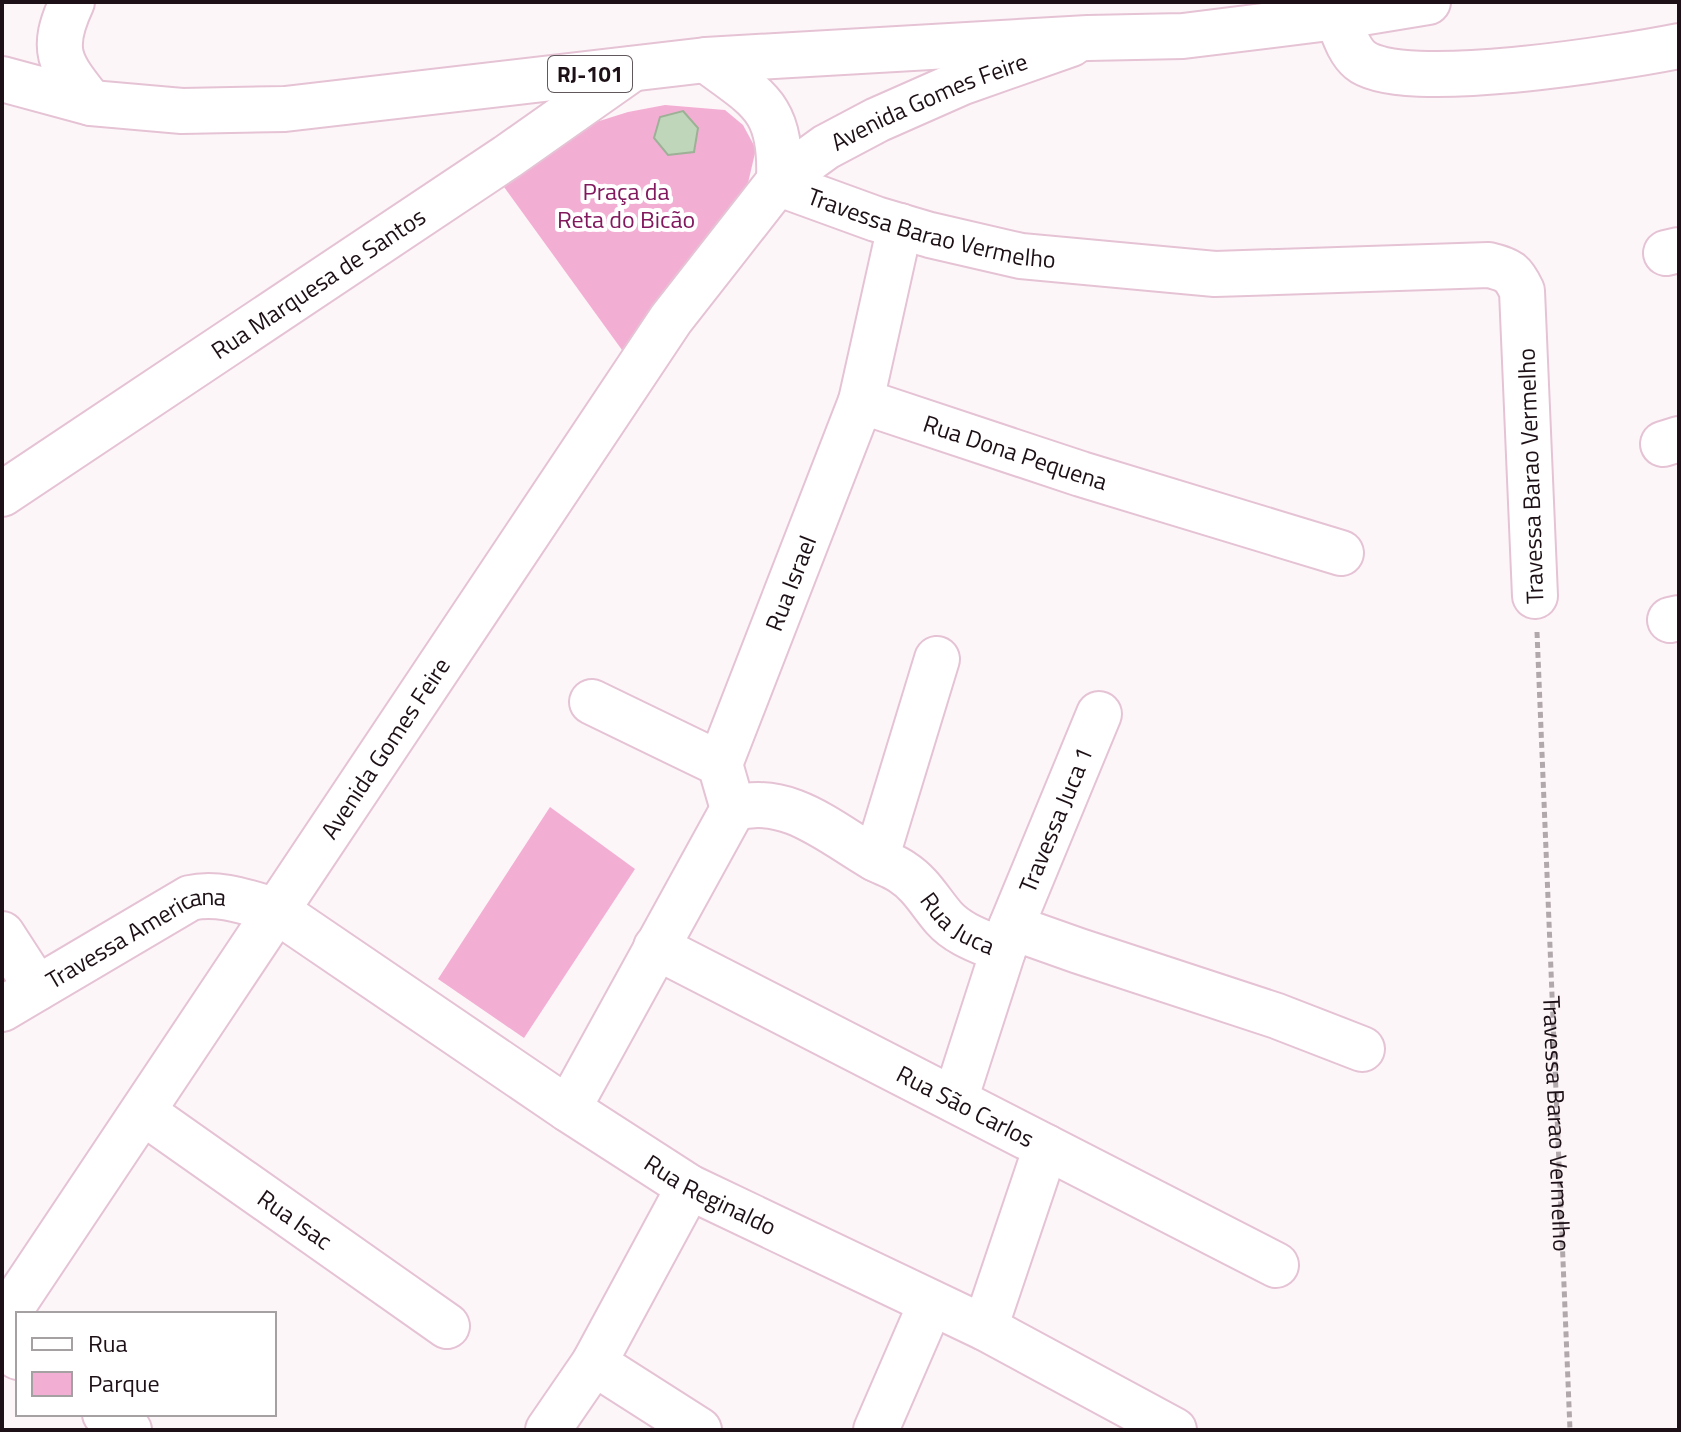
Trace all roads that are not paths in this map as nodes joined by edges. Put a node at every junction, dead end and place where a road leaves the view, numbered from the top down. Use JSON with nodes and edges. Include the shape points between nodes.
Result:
{"nodes":[{"id":1,"x":72,"y":2,"type":"edge"},
{"id":2,"x":1428,"y":2,"type":"edge"},
{"id":3,"x":1337,"y":17,"type":"junction"},
{"id":4,"x":1088,"y":38,"type":"junction"},
{"id":5,"x":1679,"y":46,"type":"edge"},
{"id":6,"x":706,"y":60,"type":"junction"},
{"id":7,"x":632,"y":69,"type":"junction"},
{"id":8,"x":2,"y":79,"type":"edge"},
{"id":9,"x":91,"y":103,"type":"junction"},
{"id":10,"x":778,"y":182,"type":"junction"},
{"id":11,"x":900,"y":226,"type":"junction"},
{"id":12,"x":861,"y":401,"type":"junction"},
{"id":13,"x":6,"y":488,"type":"edge"},
{"id":14,"x":1341,"y":553,"type":"dead end"},
{"id":15,"x":1535,"y":596,"type":"road end"},
{"id":16,"x":937,"y":659,"type":"dead end"},
{"id":17,"x":592,"y":702,"type":"dead end"},
{"id":18,"x":1099,"y":714,"type":"dead end"},
{"id":19,"x":720,"y":764,"type":"junction"},
{"id":20,"x":733,"y":809,"type":"junction"},
{"id":21,"x":876,"y":859,"type":"junction"},
{"id":22,"x":277,"y":911,"type":"junction"},
{"id":23,"x":2,"y":934,"type":"edge"},
{"id":24,"x":1007,"y":939,"type":"junction"},
{"id":25,"x":656,"y":947,"type":"junction"},
{"id":26,"x":20,"y":998,"type":"edge"},
{"id":27,"x":1362,"y":1049,"type":"dead end"},
{"id":28,"x":955,"y":1100,"type":"junction"},
{"id":29,"x":568,"y":1109,"type":"junction"},
{"id":30,"x":143,"y":1112,"type":"junction"},
{"id":31,"x":1046,"y":1147,"type":"junction"},
{"id":32,"x":689,"y":1187,"type":"junction"},
{"id":33,"x":1276,"y":1265,"type":"dead end"},
{"id":34,"x":931,"y":1303,"type":"junction"},
{"id":35,"x":2,"y":1322,"type":"edge"},
{"id":36,"x":447,"y":1326,"type":"dead end"},
{"id":37,"x":985,"y":1328,"type":"junction"},
{"id":38,"x":594,"y":1363,"type":"junction"},
{"id":39,"x":108,"y":1416,"type":"edge"},
{"id":40,"x":129,"y":1430,"type":"edge"},
{"id":41,"x":548,"y":1430,"type":"edge"},
{"id":42,"x":699,"y":1430,"type":"edge"},
{"id":43,"x":876,"y":1430,"type":"edge"},
{"id":44,"x":1174,"y":1430,"type":"edge"}],
"edges":[{"from":1,"to":9,"type":"street","via":[[58,44],[63,65]]},
{"from":2,"to":3,"type":"street","number":"RJ-101"},
{"from":3,"to":4,"type":"street","number":"RJ-101","via":[[1183,36]]},
{"from":3,"to":5,"type":"street","via":[[1360,60],[1379,70],[1413,74],[1490,72]]},
{"from":4,"to":6,"type":"street","number":"RJ-101"},
{"from":4,"to":10,"type":"street","name":"Avenida Gomes Feire","via":[[963,82],[877,120],[826,147]]},
{"from":6,"to":7,"type":"street","number":"RJ-101"},
{"from":6,"to":10,"type":"street","via":[[767,109],[780,152]]},
{"from":7,"to":9,"type":"street","number":"RJ-101","via":[[285,109],[182,111]]},
{"from":7,"to":13,"type":"street","name":"Rua Marquesa de Santos"},
{"from":8,"to":9,"type":"street","number":"RJ-101"},
{"from":10,"to":11,"type":"street","name":"Travessa Barao Vermelho"},
{"from":10,"to":22,"type":"street","name":"Avenida Gomes Feire","via":[[671,319]]},
{"from":11,"to":12,"type":"street"},
{"from":11,"to":15,"type":"street","name":"Travessa Barao Vermelho","via":[[1021,256],[1215,274],[1489,265],[1505,269],[1522,291]]},
{"from":12,"to":14,"type":"street","name":"Rua Dona Pequena"},
{"from":12,"to":19,"type":"street","name":"Rua Israel"},
{"from":16,"to":21,"type":"street"},
{"from":17,"to":19,"type":"street"},
{"from":18,"to":24,"type":"street","name":"Travessa Juca 1"},
{"from":19,"to":20,"type":"street"},
{"from":20,"to":21,"type":"street","name":"Rua Juca","via":[[748,804],[789,810]]},
{"from":20,"to":25,"type":"street"},
{"from":21,"to":24,"type":"street","name":"Rua Juca","via":[[902,871],[958,930]]},
{"from":22,"to":26,"type":"street","name":"Travessa Americana","via":[[205,894],[190,898]]},
{"from":22,"to":29,"type":"street","name":"Rua Reginaldo"},
{"from":22,"to":30,"type":"street","name":"Avenida Gomes Feire"},
{"from":23,"to":26,"type":"street"},
{"from":24,"to":27,"type":"street","name":"Rua Juca","via":[[1079,951]]},
{"from":24,"to":28,"type":"street","name":"Travessa Juca 1"},
{"from":25,"to":28,"type":"street","name":"Rua São Carlos"},
{"from":25,"to":29,"type":"street"},
{"from":28,"to":31,"type":"street","name":"Rua São Carlos"},
{"from":29,"to":32,"type":"street","name":"Rua Reginaldo"},
{"from":30,"to":35,"type":"street","name":"Avenida Gomes Feire"},
{"from":30,"to":36,"type":"street","name":"Rua Isac"},
{"from":31,"to":33,"type":"street","name":"Rua São Carlos"},
{"from":31,"to":37,"type":"street"},
{"from":32,"to":34,"type":"street","name":"Rua Reginaldo"},
{"from":32,"to":38,"type":"street"},
{"from":34,"to":37,"type":"street","name":"Rua Reginaldo"},
{"from":34,"to":43,"type":"street"},
{"from":37,"to":44,"type":"street","name":"Rua Reginaldo"},
{"from":38,"to":41,"type":"street"},
{"from":38,"to":42,"type":"street"},
{"from":39,"to":40,"type":"street"}]}
